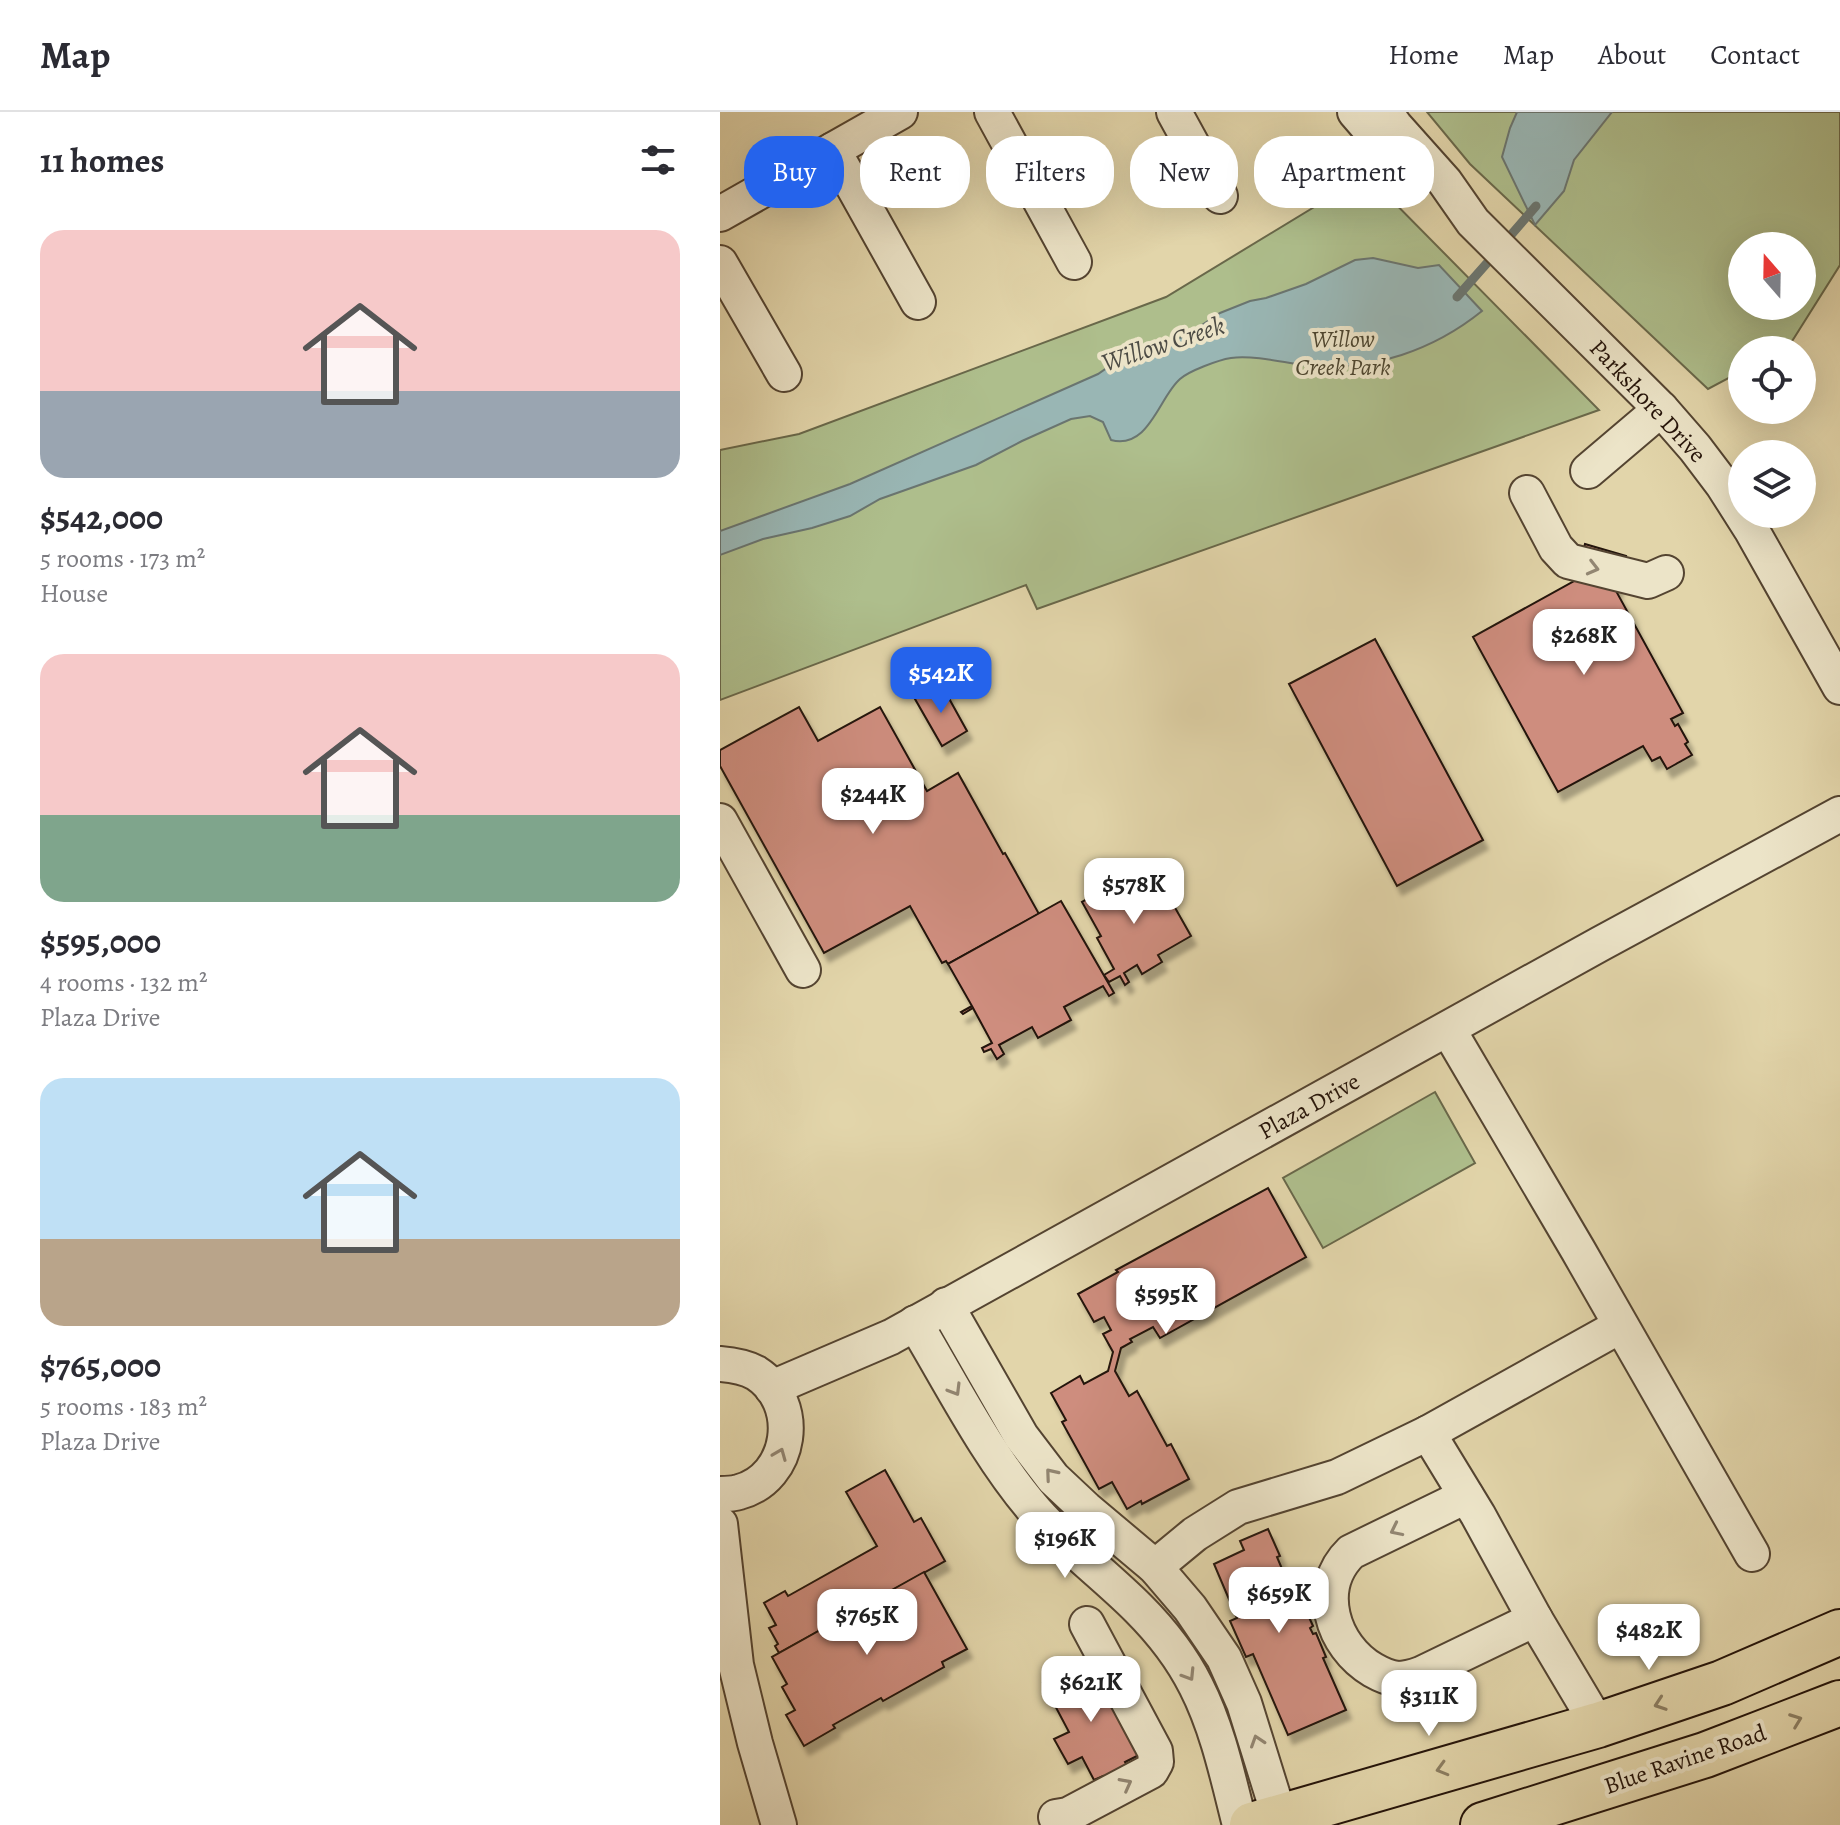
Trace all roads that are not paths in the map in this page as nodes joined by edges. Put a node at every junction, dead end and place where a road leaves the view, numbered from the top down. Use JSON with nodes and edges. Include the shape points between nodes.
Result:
{"nodes":[{"id":1,"x":900,"y":112,"type":"edge"},
{"id":2,"x":992,"y":112,"type":"edge"},
{"id":3,"x":1174,"y":112,"type":"edge"},
{"id":4,"x":1355,"y":112,"type":"edge"},
{"id":5,"x":1385,"y":112,"type":"edge"},
{"id":6,"x":1187,"y":136,"type":"edge"},
{"id":7,"x":844,"y":144,"type":"edge"},
{"id":8,"x":844,"y":170,"type":"edge"},
{"id":9,"x":744,"y":200,"type":"edge"},
{"id":10,"x":720,"y":214,"type":"edge"},
{"id":11,"x":1473,"y":222,"type":"junction"},
{"id":12,"x":1074,"y":262,"type":"dead end"},
{"id":13,"x":720,"y":263,"type":"edge"},
{"id":14,"x":918,"y":302,"type":"dead end"},
{"id":15,"x":784,"y":374,"type":"dead end"},
{"id":16,"x":1661,"y":409,"type":"junction"},
{"id":17,"x":1588,"y":471,"type":"dead end"},
{"id":18,"x":1527,"y":493,"type":"dead end"},
{"id":19,"x":1666,"y":573,"type":"dead end"},
{"id":20,"x":1840,"y":687,"type":"edge"},
{"id":21,"x":1840,"y":814,"type":"edge"},
{"id":22,"x":720,"y":821,"type":"edge"},
{"id":23,"x":803,"y":970,"type":"dead end"},
{"id":24,"x":1448,"y":1029,"type":"junction"},
{"id":25,"x":946,"y":1305,"type":"junction"},
{"id":26,"x":915,"y":1323,"type":"junction"},
{"id":27,"x":1620,"y":1326,"type":"junction"},
{"id":28,"x":720,"y":1364,"type":"edge"},
{"id":29,"x":772,"y":1388,"type":"junction"},
{"id":30,"x":1428,"y":1433,"type":"junction"},
{"id":31,"x":720,"y":1494,"type":"edge"},
{"id":32,"x":1466,"y":1496,"type":"junction"},
{"id":33,"x":720,"y":1524,"type":"edge"},
{"id":34,"x":1752,"y":1554,"type":"dead end"},
{"id":35,"x":1155,"y":1567,"type":"junction"},
{"id":36,"x":1535,"y":1619,"type":"junction"},
{"id":37,"x":1087,"y":1624,"type":"dead end"},
{"id":38,"x":1840,"y":1632,"type":"edge"},
{"id":39,"x":1840,"y":1703,"type":"edge"},
{"id":40,"x":1598,"y":1725,"type":"junction"},
{"id":41,"x":1056,"y":1817,"type":"dead end"},
{"id":42,"x":1263,"y":1823,"type":"edge"},
{"id":43,"x":779,"y":1825,"type":"edge"},
{"id":44,"x":1483,"y":1825,"type":"edge"}],
"edges":[{"from":1,"to":7,"type":"street"},
{"from":2,"to":12,"type":"street"},
{"from":3,"to":6,"type":"street"},
{"from":4,"to":11,"type":"street","name":"Parkshore Drive","via":[[1435,200]]},
{"from":5,"to":11,"type":"street","name":"Parkshore Drive"},
{"from":8,"to":14,"type":"street"},
{"from":9,"to":10,"type":"street"},
{"from":11,"to":16,"type":"street","name":"Parkshore Drive"},
{"from":13,"to":15,"type":"street"},
{"from":16,"to":17,"type":"street"},
{"from":16,"to":20,"type":"street","name":"Parkshore Drive","via":[[1723,485]]},
{"from":18,"to":19,"type":"street","one_way":true,"via":[[1568,561],[1648,581]]},
{"from":21,"to":24,"type":"street","name":"Plaza Drive"},
{"from":22,"to":23,"type":"street"},
{"from":24,"to":25,"type":"street","name":"Plaza Drive"},
{"from":24,"to":27,"type":"street"},
{"from":25,"to":26,"type":"street","name":"Plaza Drive"},
{"from":35,"to":25,"type":"street","one_way":true,"via":[[1053,1478],[1021,1436]]},
{"from":26,"to":29,"type":"street","name":"Plaza Drive"},
{"from":26,"to":42,"type":"street","one_way":true,"via":[[1001,1467],[1036,1513],[1140,1609],[1168,1642],[1196,1684]]},
{"from":27,"to":30,"type":"street"},
{"from":27,"to":34,"type":"street"},
{"from":28,"to":29,"type":"street","via":[[756,1373]]},
{"from":31,"to":29,"type":"street","one_way":true,"via":[[758,1483],[784,1449],[783,1406]]},
{"from":30,"to":32,"type":"street"},
{"from":30,"to":35,"type":"street","via":[[1337,1477],[1238,1507]]},
{"from":32,"to":36,"type":"street"},
{"from":32,"to":36,"type":"street","one_way":true,"via":[[1343,1560],[1331,1601],[1338,1634],[1358,1661],[1404,1679]]},
{"from":33,"to":43,"type":"street","via":[[736,1665]]},
{"from":42,"to":35,"type":"street","one_way":true,"via":[[1268,1776],[1244,1703],[1224,1658]]},
{"from":36,"to":40,"type":"street"},
{"from":41,"to":37,"type":"street","one_way":true,"via":[[1151,1771],[1157,1757]]},
{"from":38,"to":40,"type":"main road","one_way":true,"via":[[1722,1683]]},
{"from":44,"to":39,"type":"main road","name":"Blue Ravine Road","one_way":true,"via":[[1705,1755]]},
{"from":40,"to":42,"type":"main road","one_way":true}]}
